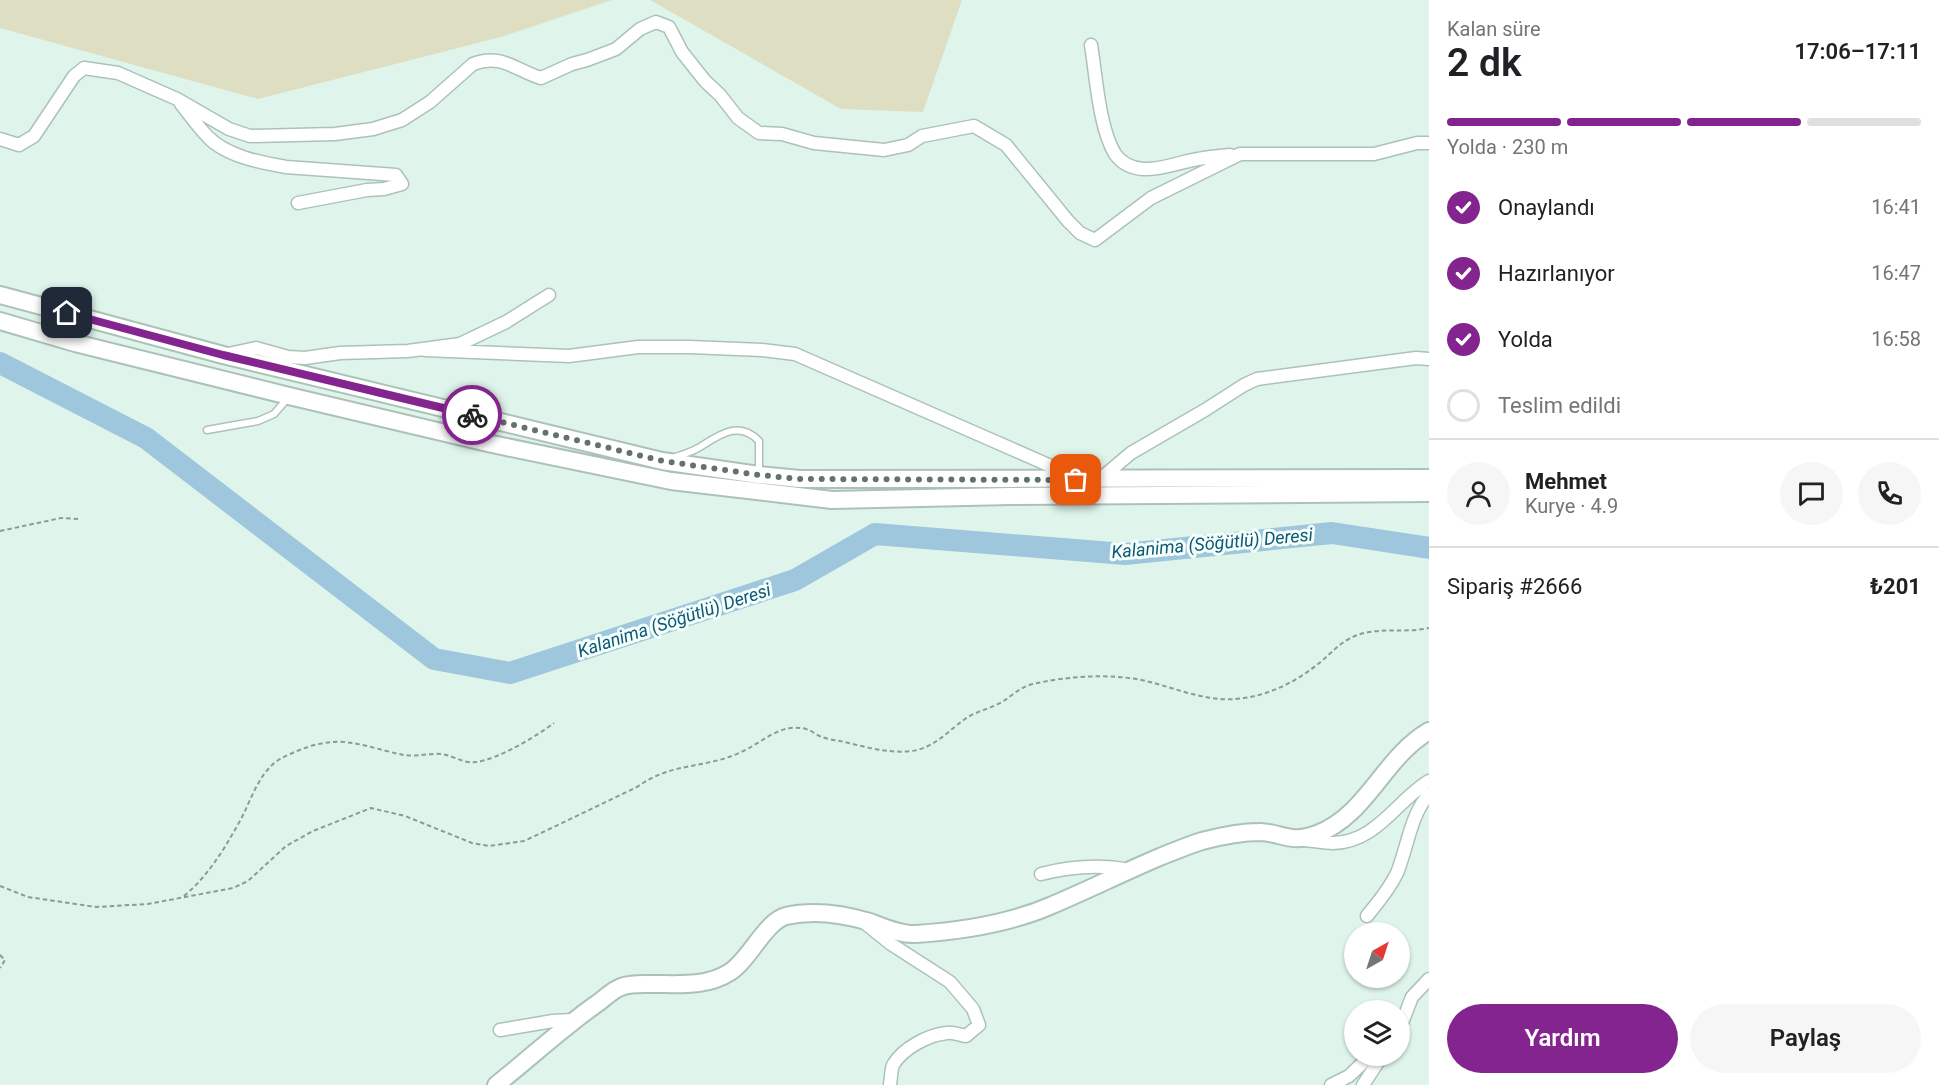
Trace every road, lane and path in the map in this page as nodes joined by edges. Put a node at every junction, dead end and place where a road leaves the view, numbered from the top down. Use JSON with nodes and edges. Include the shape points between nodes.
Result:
{"nodes":[{"id":1,"x":1091,"y":45,"type":"dead end"},
{"id":2,"x":177,"y":99,"type":"junction"},
{"id":3,"x":0,"y":139,"type":"edge"},
{"id":4,"x":1429,"y":143,"type":"edge"},
{"id":5,"x":1240,"y":154,"type":"junction"},
{"id":6,"x":298,"y":203,"type":"dead end"},
{"id":7,"x":0,"y":285,"type":"edge"},
{"id":8,"x":0,"y":295,"type":"edge"},
{"id":9,"x":549,"y":295,"type":"dead end"},
{"id":10,"x":22,"y":301,"type":"junction"},
{"id":11,"x":0,"y":321,"type":"edge"},
{"id":12,"x":425,"y":350,"type":"junction"},
{"id":13,"x":1429,"y":352,"type":"edge"},
{"id":14,"x":223,"y":355,"type":"junction"},
{"id":15,"x":1423,"y":358,"type":"edge"},
{"id":16,"x":289,"y":396,"type":"junction"},
{"id":17,"x":207,"y":430,"type":"dead end"},
{"id":18,"x":663,"y":461,"type":"junction"},
{"id":19,"x":759,"y":475,"type":"junction"},
{"id":20,"x":1429,"y":478,"type":"edge"},
{"id":21,"x":1098,"y":480,"type":"junction"},
{"id":22,"x":1429,"y":493,"type":"edge"},
{"id":23,"x":78,"y":519,"type":"dead end"},
{"id":24,"x":0,"y":531,"type":"edge"},
{"id":25,"x":1429,"y":628,"type":"edge"},
{"id":26,"x":554,"y":723,"type":"dead end"},
{"id":27,"x":1429,"y":731,"type":"edge"},
{"id":28,"x":1429,"y":781,"type":"edge"},
{"id":29,"x":1429,"y":795,"type":"edge"},
{"id":30,"x":1292,"y":839,"type":"junction"},
{"id":31,"x":1129,"y":870,"type":"junction"},
{"id":32,"x":1041,"y":874,"type":"dead end"},
{"id":33,"x":0,"y":886,"type":"edge"},
{"id":34,"x":182,"y":898,"type":"junction"},
{"id":35,"x":1367,"y":916,"type":"dead end"},
{"id":36,"x":858,"y":919,"type":"junction"},
{"id":37,"x":0,"y":955,"type":"edge"},
{"id":38,"x":0,"y":968,"type":"edge"},
{"id":39,"x":1429,"y":979,"type":"edge"},
{"id":40,"x":1410,"y":1001,"type":"edge"},
{"id":41,"x":572,"y":1020,"type":"junction"},
{"id":42,"x":500,"y":1030,"type":"dead end"},
{"id":43,"x":1360,"y":1066,"type":"edge"},
{"id":44,"x":1375,"y":1066,"type":"edge"},
{"id":45,"x":890,"y":1084,"type":"edge"},
{"id":46,"x":496,"y":1085,"type":"edge"},
{"id":47,"x":1331,"y":1085,"type":"edge"},
{"id":48,"x":1363,"y":1085,"type":"edge"}],
"edges":[{"from":1,"to":5,"type":"street","via":[[1104,126],[1115,154],[1127,166],[1161,168]]},
{"from":2,"to":3,"type":"street","via":[[118,73],[84,68],[74,76],[34,136],[19,145]]},
{"from":2,"to":5,"type":"street","via":[[229,129],[250,136],[374,129],[402,120],[430,102],[473,64],[494,59],[541,78],[616,49],[640,29],[656,22],[669,27],[682,52],[705,81],[738,118],[759,133],[884,150],[908,145],[921,136],[974,126],[1006,145],[1068,221],[1095,240],[1151,198]]},
{"from":2,"to":6,"type":"street","via":[[209,138],[238,154],[286,167],[396,175],[402,184]]},
{"from":4,"to":5,"type":"street","via":[[1374,154]]},
{"from":7,"to":10,"type":"street"},
{"from":8,"to":10,"type":"main road"},
{"from":9,"to":12,"type":"street","via":[[476,337]]},
{"from":10,"to":14,"type":"main road"},
{"from":11,"to":16,"type":"main road"},
{"from":12,"to":14,"type":"street","via":[[306,358],[256,348]]},
{"from":12,"to":21,"type":"street","via":[[569,356],[638,347],[682,347],[795,354],[1053,467]]},
{"from":13,"to":15,"type":"street"},
{"from":14,"to":18,"type":"main road"},
{"from":15,"to":21,"type":"street","via":[[1257,379],[1131,453]]},
{"from":16,"to":17,"type":"lane","via":[[274,414],[258,421]]},
{"from":16,"to":22,"type":"main road","via":[[671,481],[832,500]]},
{"from":18,"to":19,"type":"main road"},
{"from":18,"to":19,"type":"lane","via":[[698,449],[731,430],[751,432],[759,441]]},
{"from":19,"to":21,"type":"main road","via":[[800,479]]},
{"from":20,"to":21,"type":"main road"},
{"from":23,"to":24,"type":"path","via":[[61,518]]},
{"from":25,"to":34,"type":"path","via":[[1350,638],[1286,686],[1237,699],[1179,692],[1124,678],[1068,679],[1031,685],[970,716],[928,747],[911,752],[874,749],[822,737],[806,729],[788,728],[740,753],[668,770],[555,827],[507,845],[472,843],[405,816],[371,808],[286,846],[248,881],[233,888]]},
{"from":26,"to":34,"type":"path","via":[[493,758],[476,762],[442,754],[406,755],[334,741],[281,759],[267,769],[207,875]]},
{"from":27,"to":30,"type":"main road","via":[[1418,737],[1359,805],[1334,826]]},
{"from":28,"to":30,"type":"street","via":[[1414,789],[1368,834],[1335,843]]},
{"from":29,"to":35,"type":"street","via":[[1418,811],[1403,859],[1388,890]]},
{"from":30,"to":31,"type":"main road","via":[[1262,832],[1233,834],[1199,842]]},
{"from":31,"to":32,"type":"street","via":[[1094,866]]},
{"from":31,"to":36,"type":"main road","via":[[1048,907],[971,928],[912,935]]},
{"from":33,"to":34,"type":"path","via":[[28,897],[96,907]]},
{"from":36,"to":41,"type":"main road","via":[[809,912],[782,917],[743,961],[712,982],[621,987]]},
{"from":36,"to":45,"type":"street","via":[[950,982],[973,1009],[979,1025],[966,1036],[950,1033],[918,1043],[893,1066]]},
{"from":37,"to":38,"type":"path","via":[[5,960]]},
{"from":39,"to":40,"type":"street"},
{"from":41,"to":42,"type":"street"},
{"from":41,"to":46,"type":"main road"},
{"from":43,"to":47,"type":"street"},
{"from":44,"to":48,"type":"street"}]}
